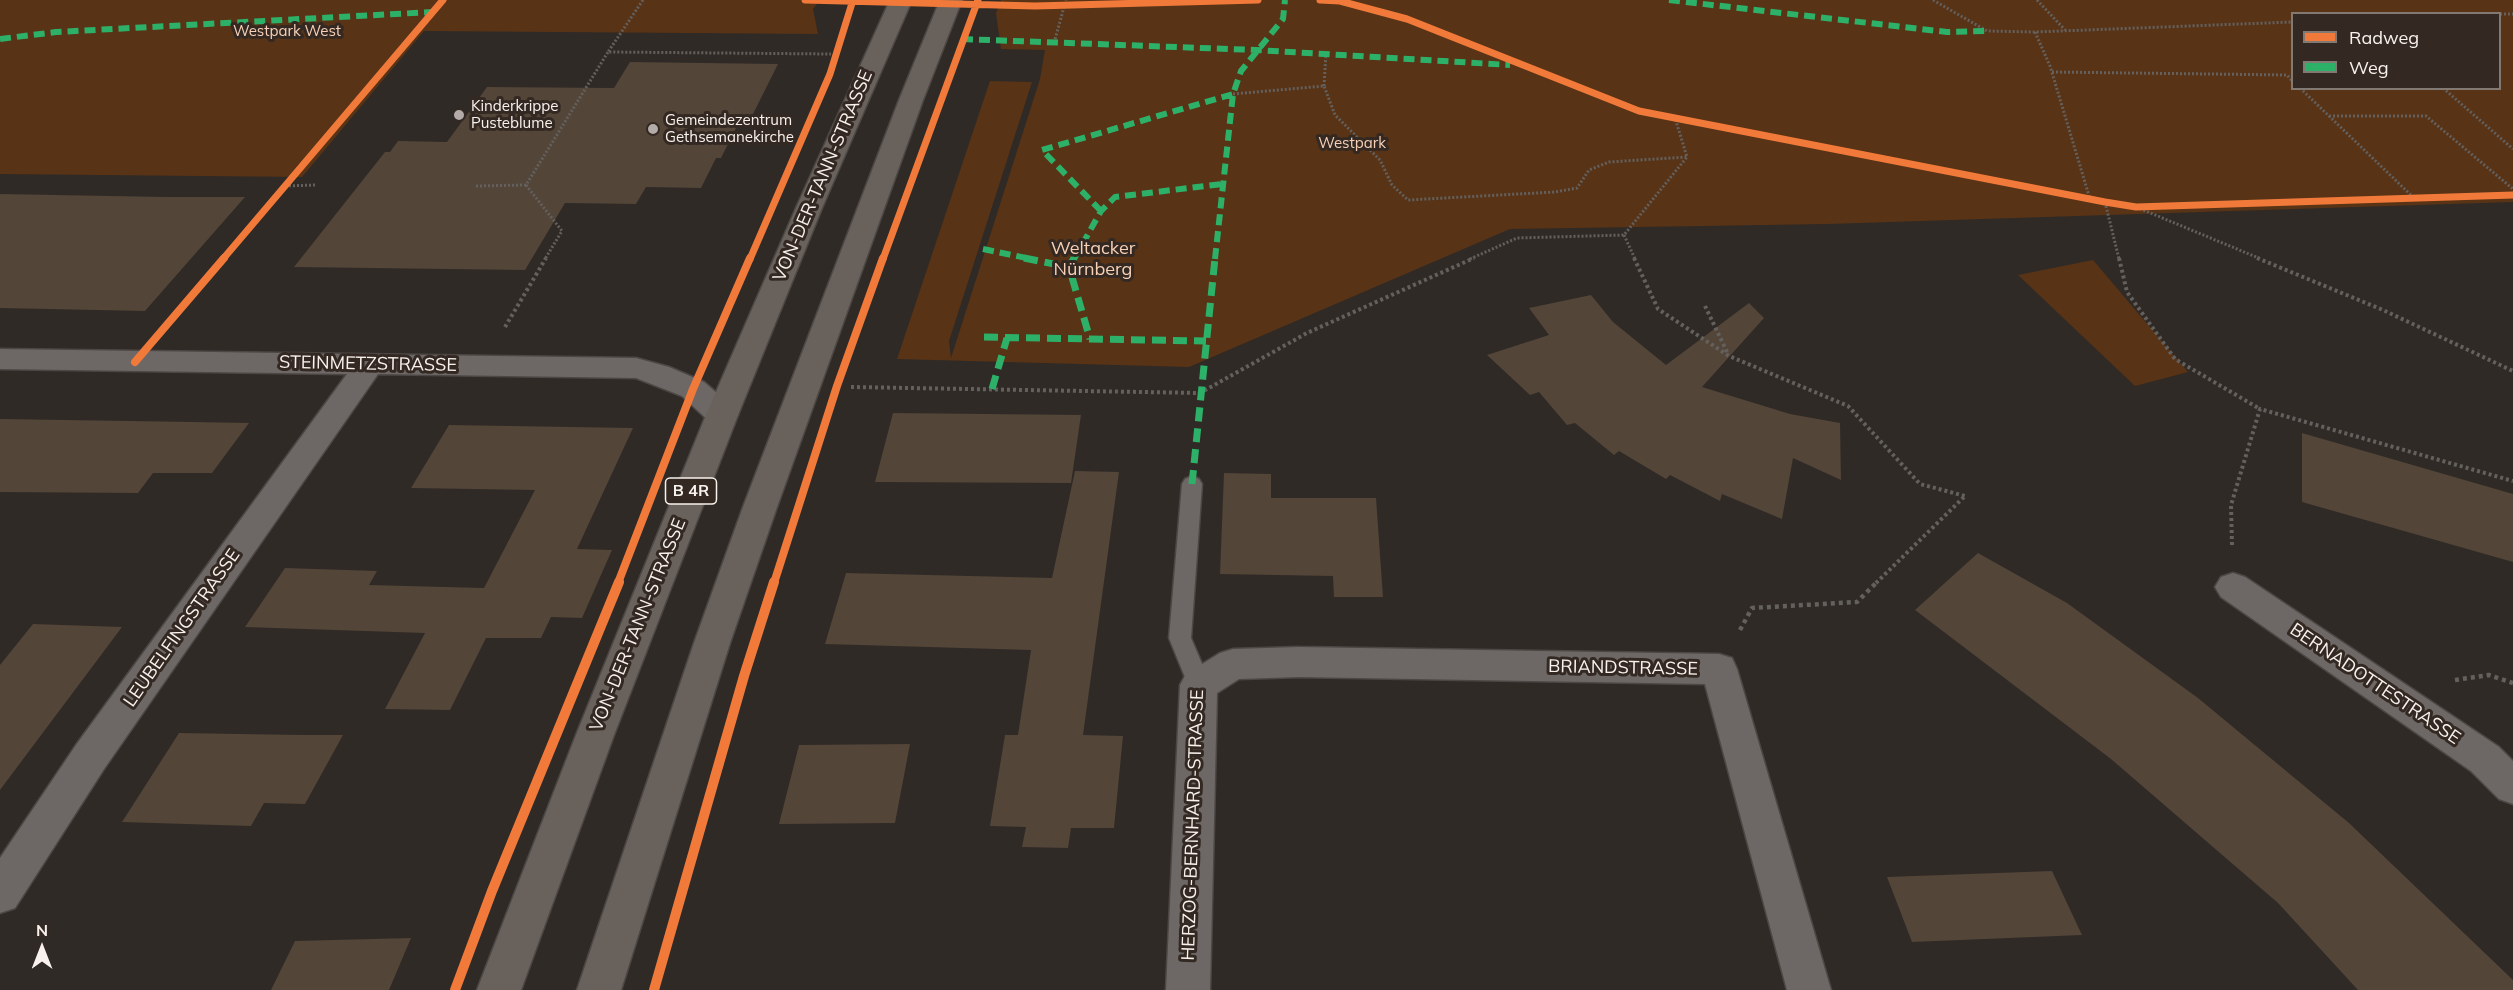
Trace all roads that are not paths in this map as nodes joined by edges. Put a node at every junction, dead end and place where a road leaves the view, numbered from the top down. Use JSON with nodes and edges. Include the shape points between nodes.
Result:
{"nodes":[{"id":1,"x":901,"y":0,"type":"edge"},
{"id":2,"x":951,"y":0,"type":"edge"},
{"id":3,"x":0,"y":359,"type":"edge"},
{"id":4,"x":369,"y":365,"type":"junction"},
{"id":5,"x":722,"y":415,"type":"junction"},
{"id":6,"x":1192,"y":483,"type":"dead end"},
{"id":7,"x":2233,"y":587,"type":"road end"},
{"id":8,"x":1199,"y":685,"type":"junction"},
{"id":9,"x":2513,"y":787,"type":"edge"},
{"id":10,"x":0,"y":894,"type":"edge"},
{"id":11,"x":499,"y":990,"type":"edge"},
{"id":12,"x":599,"y":990,"type":"edge"},
{"id":13,"x":1188,"y":990,"type":"edge"},
{"id":14,"x":1809,"y":990,"type":"edge"}],
"edges":[{"from":1,"to":5,"type":"main road","name":"VON-DER-TANN-STRASSE","number":"B 4R"},
{"from":2,"to":12,"type":"main road","via":[[804,386],[712,643]]},
{"from":3,"to":4,"type":"street","name":"STEINMETZSTRASSE"},
{"from":4,"to":5,"type":"street","name":"STEINMETZSTRASSE","via":[[636,368],[693,389]]},
{"from":4,"to":10,"type":"street","name":"LEUBELFINGSTRASSE","via":[[90,757]]},
{"from":5,"to":11,"type":"main road","name":"VON-DER-TANN-STRASSE","number":"B 4R"},
{"from":6,"to":8,"type":"lane","name":"HERZOG-BERNHARD-STRASSE","via":[[1180,638]]},
{"from":7,"to":9,"type":"street","name":"BERNADOTTESTRASSE","via":[[2485,759]]},
{"from":8,"to":13,"type":"street","name":"HERZOG-BERNHARD-STRASSE"},
{"from":8,"to":14,"type":"street","name":"BRIANDSTRASSE","via":[[1233,664],[1719,669]]}]}
